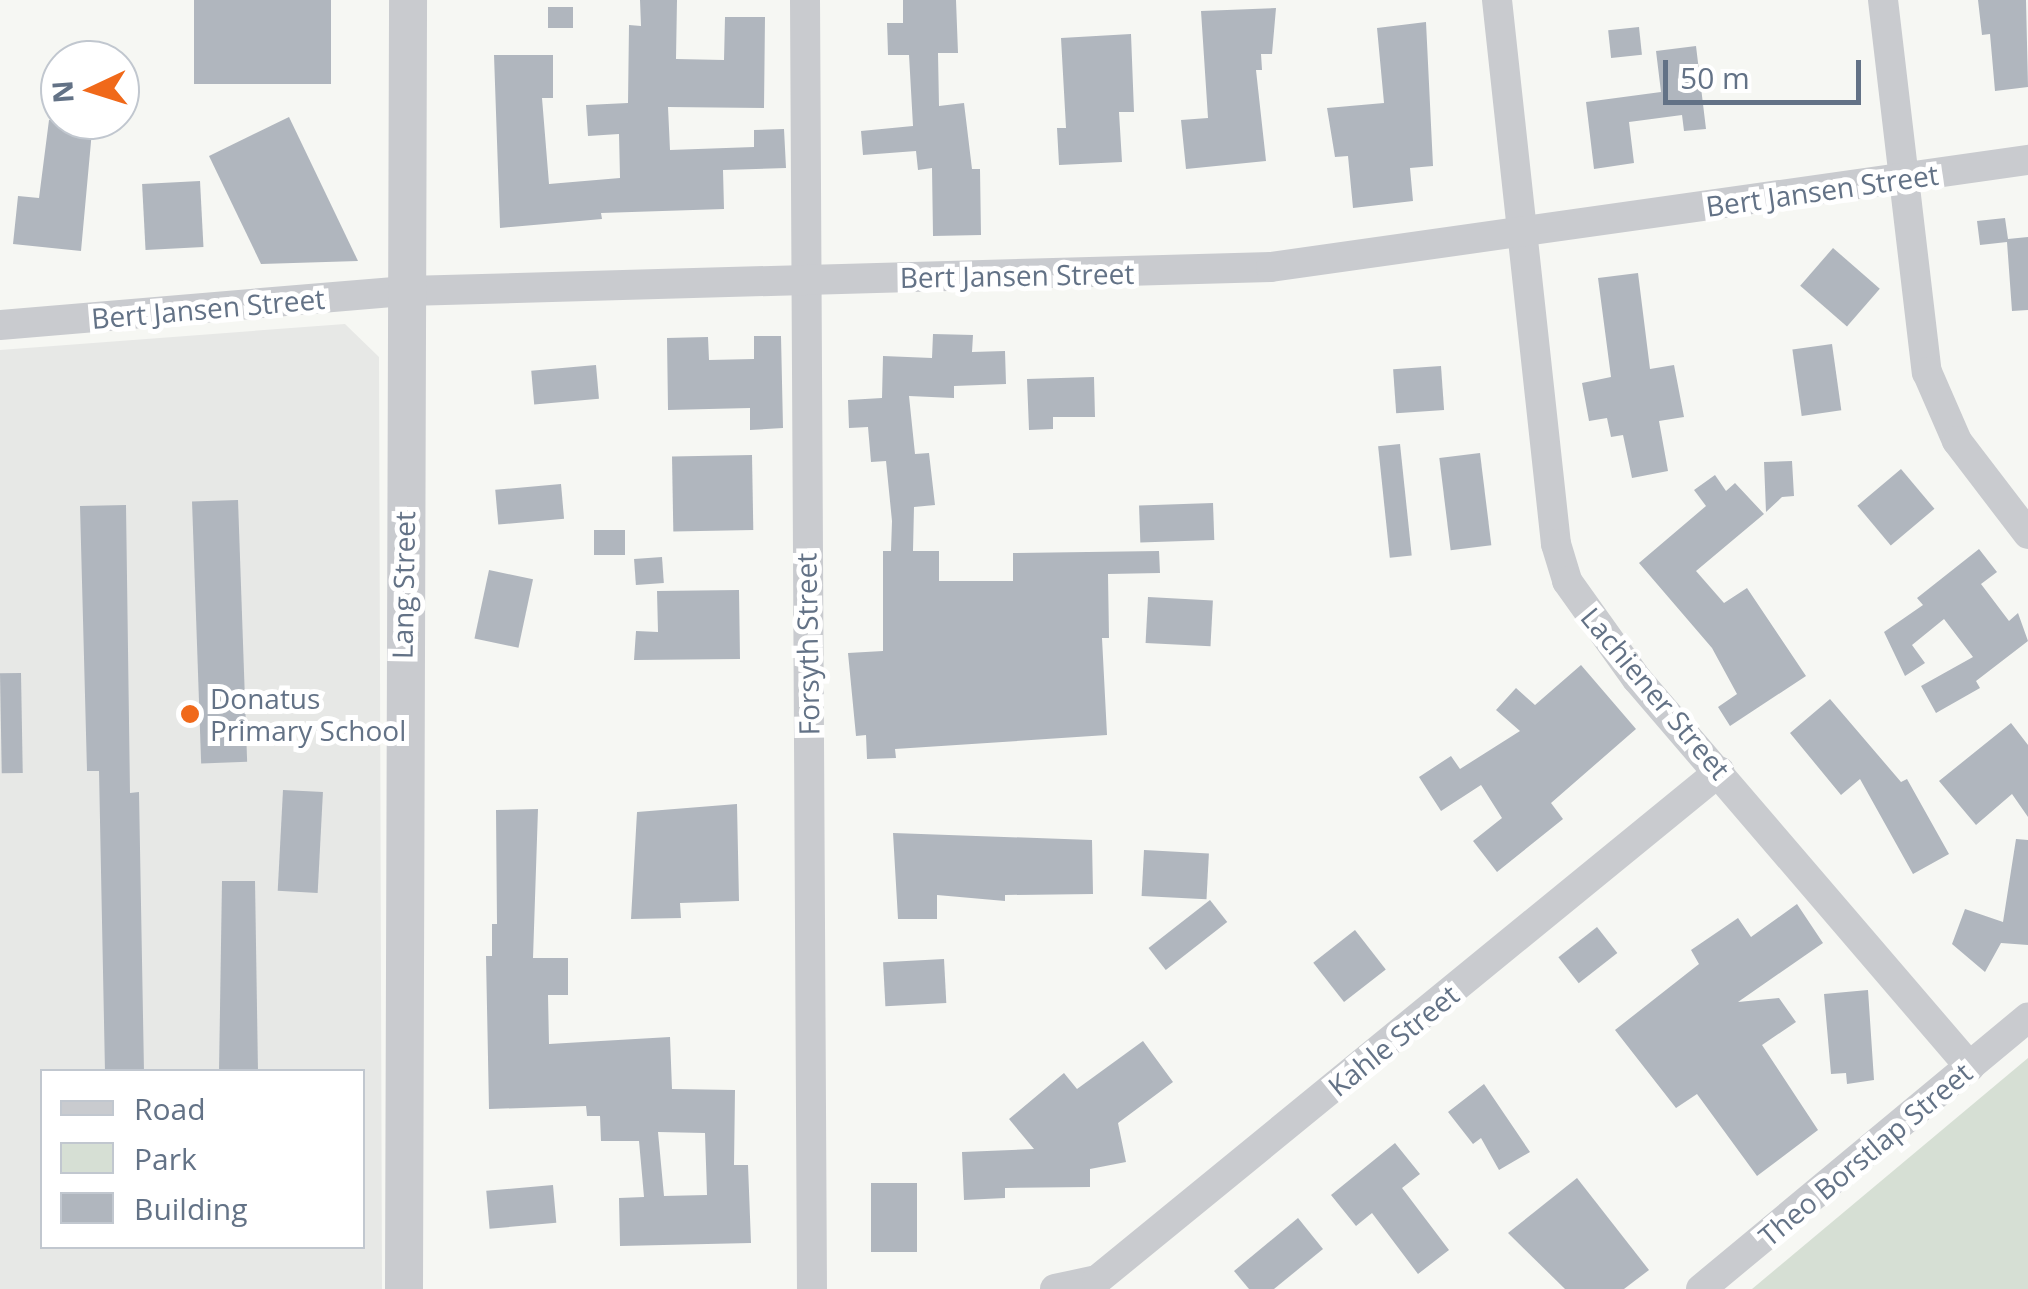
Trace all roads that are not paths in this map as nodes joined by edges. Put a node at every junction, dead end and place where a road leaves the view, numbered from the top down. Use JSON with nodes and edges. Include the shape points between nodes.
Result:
{"nodes":[{"id":1,"x":408,"y":0,"type":"edge"},
{"id":2,"x":805,"y":0,"type":"edge"},
{"id":3,"x":1497,"y":0,"type":"edge"},
{"id":4,"x":1882,"y":0,"type":"edge"},
{"id":5,"x":2028,"y":160,"type":"edge"},
{"id":6,"x":1902,"y":178,"type":"junction"},
{"id":7,"x":1524,"y":234,"type":"junction"},
{"id":8,"x":803,"y":279,"type":"junction"},
{"id":9,"x":407,"y":292,"type":"junction"},
{"id":10,"x":0,"y":325,"type":"edge"},
{"id":11,"x":2028,"y":534,"type":"edge"},
{"id":12,"x":1720,"y":771,"type":"junction"},
{"id":13,"x":2028,"y":1018,"type":"edge"},
{"id":14,"x":1970,"y":1067,"type":"junction"},
{"id":15,"x":404,"y":1289,"type":"edge"},
{"id":16,"x":812,"y":1289,"type":"edge"},
{"id":17,"x":1055,"y":1289,"type":"edge"},
{"id":18,"x":1701,"y":1289,"type":"edge"}],
"edges":[{"from":1,"to":9,"type":"street","name":"Lang Street"},
{"from":2,"to":8,"type":"street","name":"Forsyth Street"},
{"from":3,"to":7,"type":"street","name":"Lachiener Street"},
{"from":4,"to":6,"type":"street"},
{"from":5,"to":6,"type":"street","name":"Bert Jansen Street"},
{"from":6,"to":7,"type":"street","name":"Bert Jansen Street"},
{"from":6,"to":11,"type":"street","via":[[1927,372],[1957,441]]},
{"from":7,"to":8,"type":"street","name":"Bert Jansen Street","via":[[1271,268]]},
{"from":7,"to":12,"type":"street","name":"Lachiener Street","via":[[1556,544],[1567,581],[1637,679]]},
{"from":8,"to":9,"type":"street","name":"Bert Jansen Street"},
{"from":8,"to":16,"type":"street","name":"Forsyth Street"},
{"from":9,"to":10,"type":"street","name":"Bert Jansen Street"},
{"from":9,"to":15,"type":"street","name":"Lang Street"},
{"from":12,"to":14,"type":"street","name":"Lachiener Street"},
{"from":12,"to":17,"type":"street","name":"Kahle Street","via":[[1098,1280]]},
{"from":13,"to":14,"type":"street","name":"Theo Borstlap Street"},
{"from":14,"to":18,"type":"street","name":"Theo Borstlap Street"}]}
